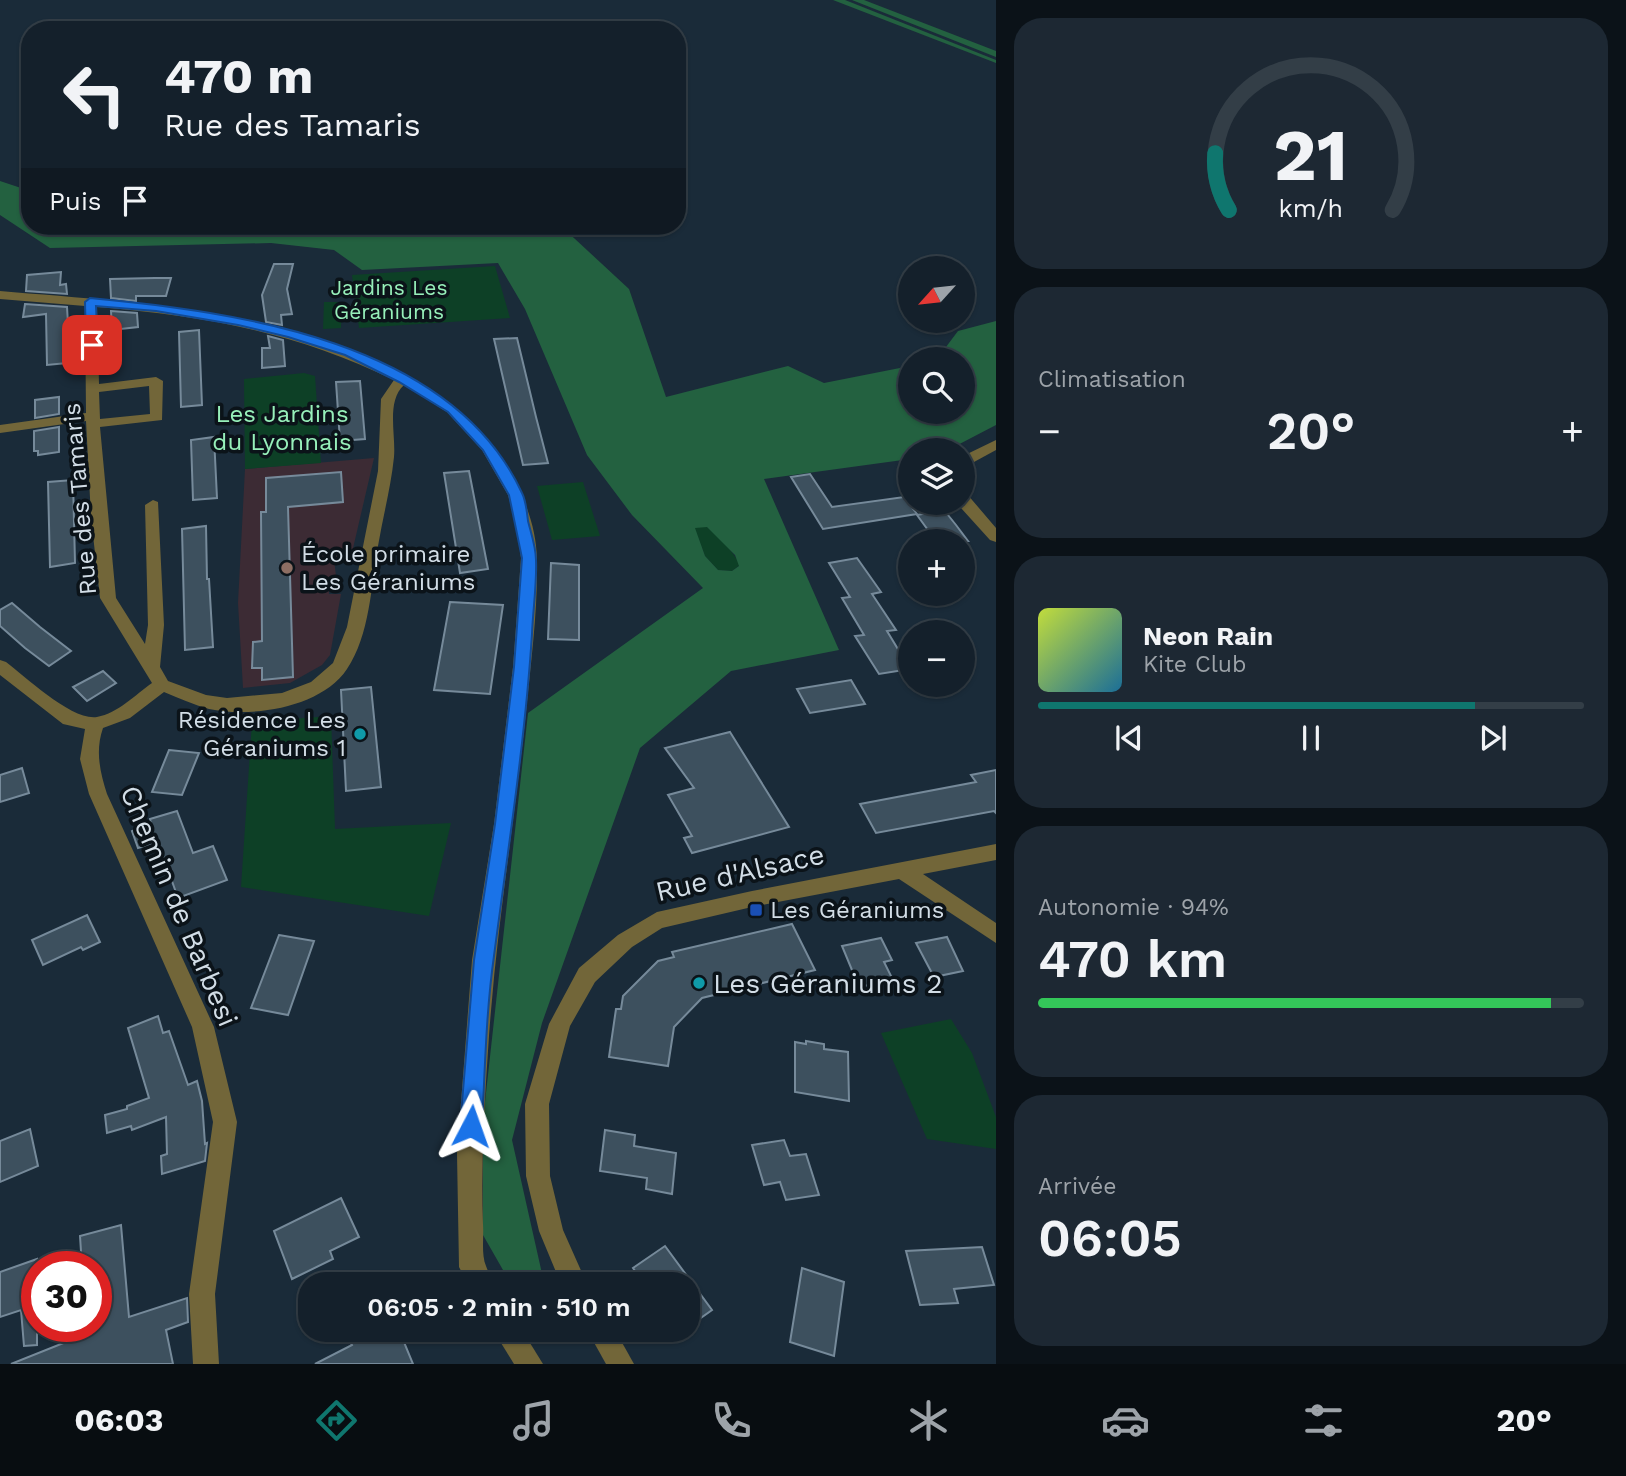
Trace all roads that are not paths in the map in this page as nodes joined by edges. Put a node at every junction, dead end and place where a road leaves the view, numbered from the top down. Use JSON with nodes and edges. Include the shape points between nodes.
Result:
{"nodes":[{"id":1,"x":0,"y":295,"type":"edge"},
{"id":2,"x":90,"y":302,"type":"junction"},
{"id":3,"x":403,"y":380,"type":"junction"},
{"id":4,"x":93,"y":389,"type":"junction"},
{"id":5,"x":93,"y":419,"type":"junction"},
{"id":6,"x":0,"y":429,"type":"edge"},
{"id":7,"x":996,"y":444,"type":"edge"},
{"id":8,"x":975,"y":455,"type":"edge"},
{"id":9,"x":153,"y":505,"type":"dead end"},
{"id":10,"x":975,"y":515,"type":"edge"},
{"id":11,"x":996,"y":537,"type":"edge"},
{"id":12,"x":0,"y":666,"type":"edge"},
{"id":13,"x":151,"y":667,"type":"junction"},
{"id":14,"x":162,"y":685,"type":"junction"},
{"id":15,"x":96,"y":724,"type":"junction"},
{"id":16,"x":996,"y":852,"type":"edge"},
{"id":17,"x":902,"y":870,"type":"junction"},
{"id":18,"x":996,"y":934,"type":"edge"},
{"id":19,"x":475,"y":1272,"type":"edge"},
{"id":20,"x":569,"y":1272,"type":"edge"},
{"id":21,"x":514,"y":1342,"type":"edge"},
{"id":22,"x":607,"y":1342,"type":"edge"},
{"id":23,"x":206,"y":1364,"type":"edge"},
{"id":24,"x":530,"y":1364,"type":"edge"},
{"id":25,"x":621,"y":1364,"type":"edge"}],
"edges":[{"from":1,"to":2,"type":"street"},
{"from":2,"to":3,"type":"street","via":[[156,308],[292,334],[349,353]]},
{"from":2,"to":4,"type":"street","name":"Rue des Tamaris"},
{"from":3,"to":14,"type":"street","via":[[391,388],[388,397],[388,443],[368,558],[347,652],[338,670],[308,690],[243,706],[210,703]]},
{"from":3,"to":19,"type":"street","via":[[452,409],[488,448],[516,495],[529,558],[522,667],[484,960],[469,1154]]},
{"from":4,"to":5,"type":"street","name":"Rue des Tamaris"},
{"from":4,"to":5,"type":"street","via":[[156,381],[157,416]]},
{"from":5,"to":6,"type":"street"},
{"from":5,"to":13,"type":"street","name":"Rue des Tamaris","via":[[108,598]]},
{"from":7,"to":8,"type":"street"},
{"from":9,"to":13,"type":"street","via":[[156,625]]},
{"from":10,"to":11,"type":"street"},
{"from":12,"to":15,"type":"street","via":[[69,719]]},
{"from":13,"to":14,"type":"street","name":"Rue des Tamaris"},
{"from":14,"to":15,"type":"street","via":[[124,713]]},
{"from":15,"to":23,"type":"street","name":"Chemin de Barbesi","via":[[88,742],[90,770],[204,1027],[225,1122],[202,1294]]},
{"from":16,"to":17,"type":"street","name":"Rue d'Alsace"},
{"from":17,"to":18,"type":"street"},
{"from":17,"to":20,"type":"street","name":"Rue d'Alsace","via":[[657,921],[625,941],[587,975],[560,1024],[537,1104],[538,1175],[551,1231]]},
{"from":21,"to":24,"type":"street"},
{"from":22,"to":25,"type":"street"}]}
